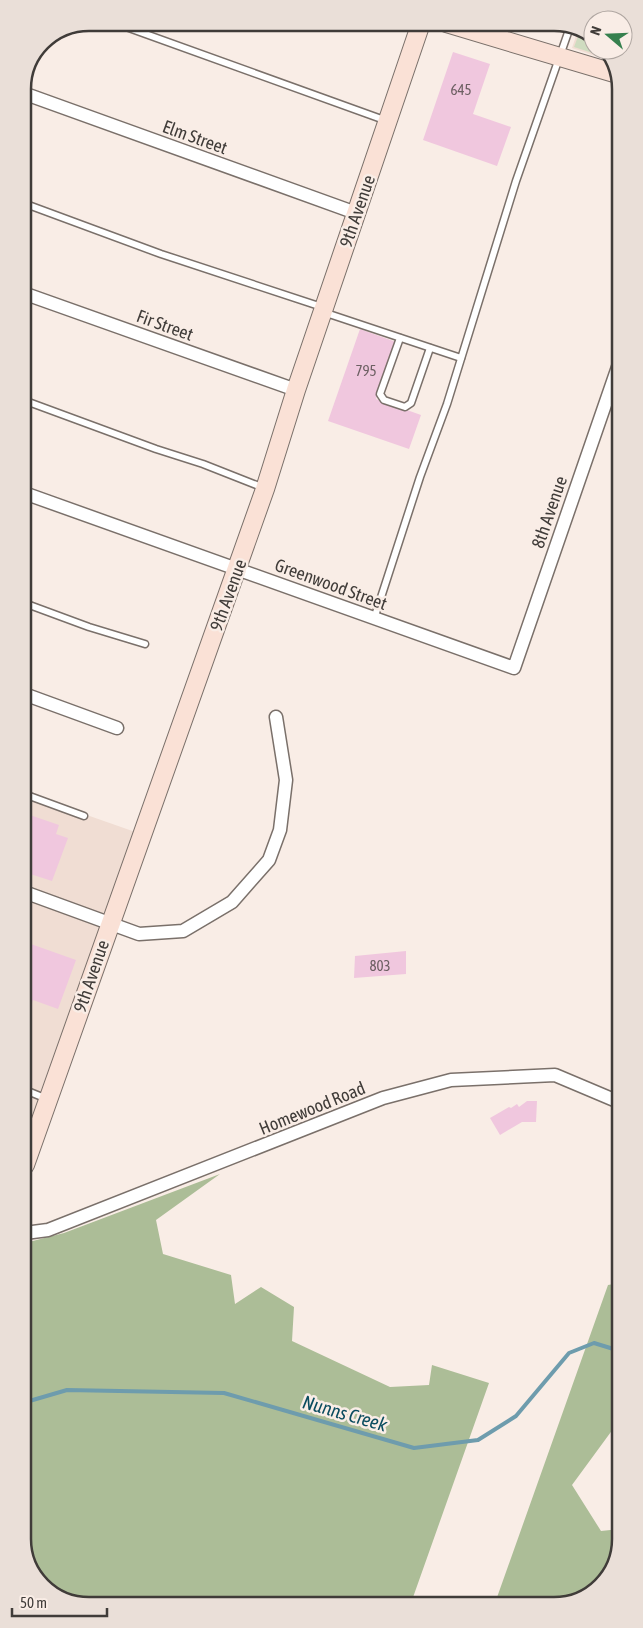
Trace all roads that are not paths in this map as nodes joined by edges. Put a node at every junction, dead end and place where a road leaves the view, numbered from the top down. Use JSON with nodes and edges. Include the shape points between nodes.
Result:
{"nodes":[{"id":1,"x":140,"y":31,"type":"edge"},
{"id":2,"x":419,"y":31,"type":"edge"},
{"id":3,"x":474,"y":31,"type":"edge"},
{"id":4,"x":568,"y":33,"type":"edge"},
{"id":5,"x":560,"y":56,"type":"junction"},
{"id":6,"x":609,"y":72,"type":"edge"},
{"id":7,"x":31,"y":96,"type":"edge"},
{"id":8,"x":388,"y":122,"type":"junction"},
{"id":9,"x":31,"y":205,"type":"edge"},
{"id":10,"x":356,"y":213,"type":"junction"},
{"id":11,"x":31,"y":296,"type":"edge"},
{"id":12,"x":323,"y":310,"type":"junction"},
{"id":13,"x":400,"y":338,"type":"junction"},
{"id":14,"x":430,"y":348,"type":"junction"},
{"id":15,"x":461,"y":358,"type":"junction"},
{"id":16,"x":612,"y":383,"type":"edge"},
{"id":17,"x":296,"y":390,"type":"junction"},
{"id":18,"x":31,"y":403,"type":"edge"},
{"id":19,"x":265,"y":489,"type":"junction"},
{"id":20,"x":31,"y":495,"type":"edge"},
{"id":21,"x":237,"y":569,"type":"junction"},
{"id":22,"x":31,"y":605,"type":"edge"},
{"id":23,"x":374,"y":619,"type":"junction"},
{"id":24,"x":145,"y":644,"type":"dead end"},
{"id":25,"x":514,"y":668,"type":"joint"},
{"id":26,"x":31,"y":697,"type":"edge"},
{"id":27,"x":276,"y":717,"type":"dead end"},
{"id":28,"x":117,"y":728,"type":"dead end"},
{"id":29,"x":31,"y":797,"type":"edge"},
{"id":30,"x":84,"y":816,"type":"dead end"},
{"id":31,"x":31,"y":895,"type":"edge"},
{"id":32,"x":110,"y":923,"type":"junction"},
{"id":33,"x":31,"y":1093,"type":"edge"},
{"id":34,"x":612,"y":1098,"type":"edge"},
{"id":35,"x":48,"y":1100,"type":"junction"},
{"id":36,"x":31,"y":1148,"type":"edge"},
{"id":37,"x":31,"y":1232,"type":"edge"}],
"edges":[{"from":1,"to":8,"type":"lane"},
{"from":2,"to":8,"type":"main road","name":"9th Avenue"},
{"from":3,"to":5,"type":"main road"},
{"from":4,"to":5,"type":"lane"},
{"from":5,"to":6,"type":"main road"},
{"from":5,"to":15,"type":"lane","via":[[516,181]]},
{"from":7,"to":10,"type":"street","name":"Elm Street"},
{"from":8,"to":10,"type":"main road","name":"9th Avenue"},
{"from":9,"to":12,"type":"lane"},
{"from":10,"to":12,"type":"main road","name":"9th Avenue"},
{"from":11,"to":17,"type":"street","name":"Fir Street"},
{"from":12,"to":13,"type":"lane"},
{"from":12,"to":17,"type":"main road","name":"9th Avenue"},
{"from":13,"to":14,"type":"lane"},
{"from":13,"to":14,"type":"lane","via":[[380,394],[384,400],[405,407],[411,403]]},
{"from":14,"to":15,"type":"lane"},
{"from":15,"to":23,"type":"lane"},
{"from":16,"to":25,"type":"street","name":"8th Avenue"},
{"from":17,"to":19,"type":"main road","name":"9th Avenue"},
{"from":18,"to":19,"type":"lane"},
{"from":19,"to":21,"type":"main road","name":"9th Avenue"},
{"from":20,"to":21,"type":"street","name":"Greenwood Street"},
{"from":21,"to":23,"type":"street","name":"Greenwood Street"},
{"from":21,"to":32,"type":"main road","name":"9th Avenue"},
{"from":22,"to":24,"type":"lane"},
{"from":23,"to":25,"type":"street","name":"Greenwood Street"},
{"from":26,"to":28,"type":"street"},
{"from":27,"to":32,"type":"street","via":[[286,780],[280,830],[269,860],[259,873],[232,902],[183,931],[139,934]]},
{"from":29,"to":30,"type":"lane"},
{"from":31,"to":32,"type":"street"},
{"from":32,"to":35,"type":"main road","name":"9th Avenue"},
{"from":33,"to":35,"type":"lane"},
{"from":34,"to":37,"type":"street","name":"Homewood Road","via":[[556,1074],[451,1080],[383,1098],[48,1230]]},
{"from":35,"to":36,"type":"main road","name":"9th Avenue"}]}
